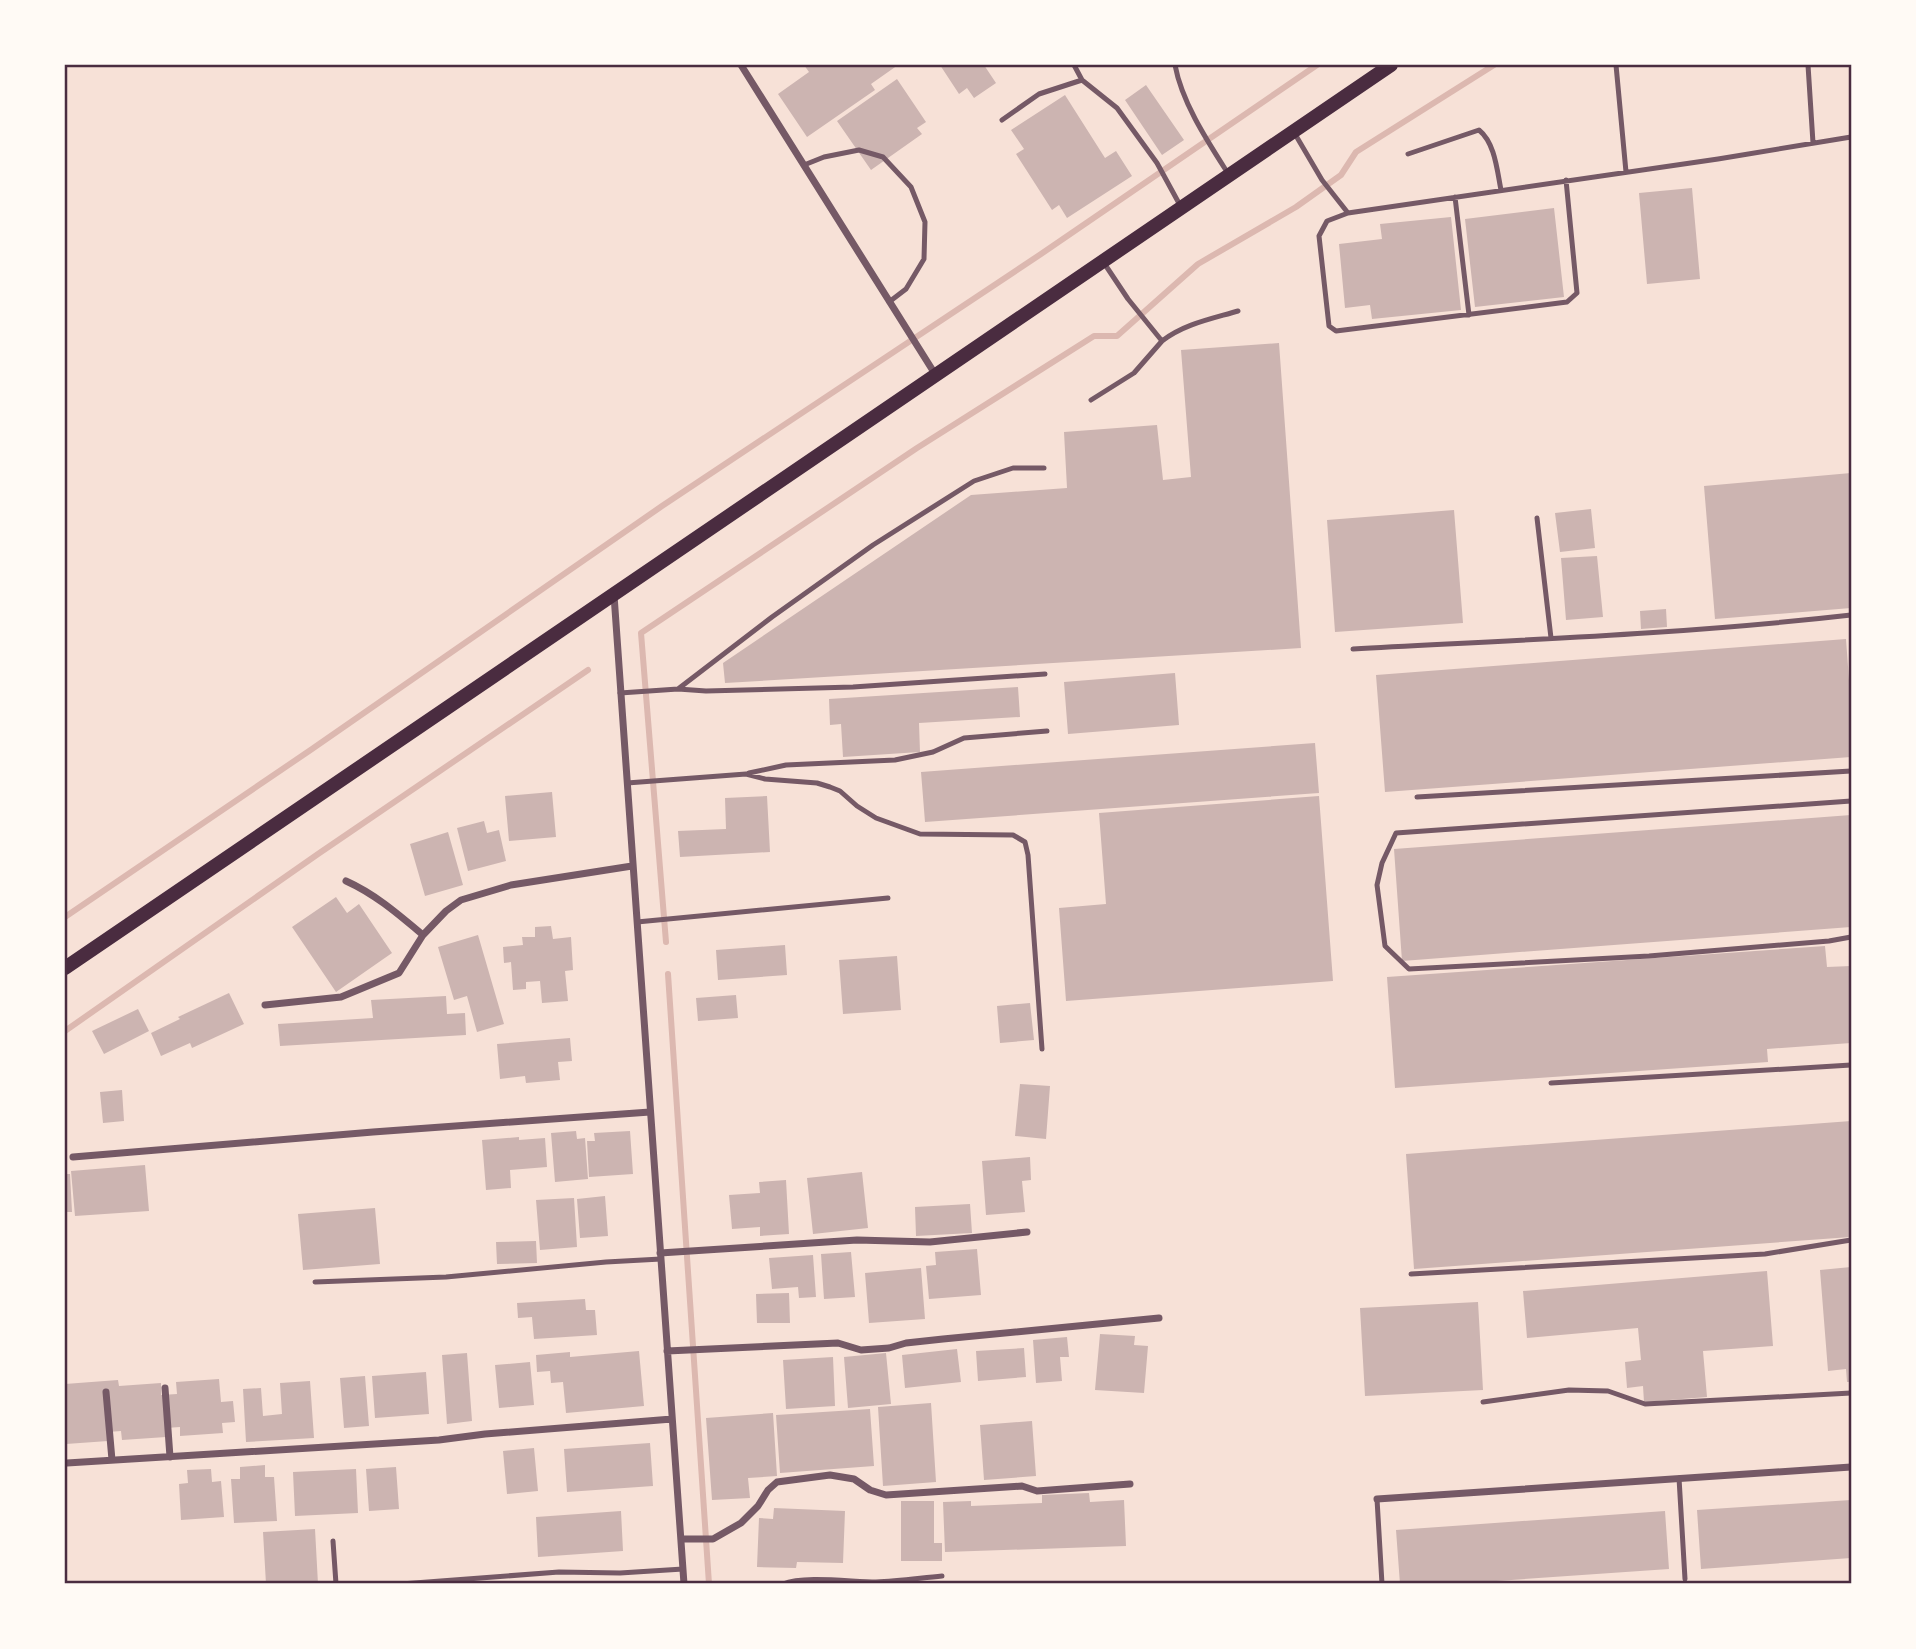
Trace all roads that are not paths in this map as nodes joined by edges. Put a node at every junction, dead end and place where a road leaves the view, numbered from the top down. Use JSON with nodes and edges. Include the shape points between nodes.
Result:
{"nodes":[{"id":1,"x":741,"y":65,"type":"edge"},
{"id":2,"x":1074,"y":65,"type":"edge"},
{"id":3,"x":1175,"y":65,"type":"edge"},
{"id":4,"x":1391,"y":65,"type":"edge"},
{"id":5,"x":1616,"y":65,"type":"edge"},
{"id":6,"x":1808,"y":65,"type":"edge"},
{"id":7,"x":1082,"y":79,"type":"junction"},
{"id":8,"x":1002,"y":120,"type":"dead end"},
{"id":9,"x":1294,"y":131,"type":"junction"},
{"id":10,"x":1851,"y":137,"type":"edge"},
{"id":11,"x":1813,"y":143,"type":"junction"},
{"id":12,"x":1408,"y":153,"type":"dead end"},
{"id":13,"x":804,"y":166,"type":"junction"},
{"id":14,"x":1626,"y":172,"type":"junction"},
{"id":15,"x":1229,"y":175,"type":"junction"},
{"id":16,"x":1566,"y":180,"type":"junction"},
{"id":17,"x":1501,"y":190,"type":"junction"},
{"id":18,"x":1455,"y":197,"type":"junction"},
{"id":19,"x":1181,"y":207,"type":"junction"},
{"id":20,"x":1348,"y":213,"type":"junction"},
{"id":21,"x":1102,"y":261,"type":"junction"},
{"id":22,"x":889,"y":302,"type":"junction"},
{"id":23,"x":1238,"y":311,"type":"dead end"},
{"id":24,"x":1469,"y":314,"type":"junction"},
{"id":25,"x":1161,"y":341,"type":"junction"},
{"id":26,"x":935,"y":374,"type":"junction"},
{"id":27,"x":1091,"y":400,"type":"dead end"},
{"id":28,"x":1044,"y":468,"type":"dead end"},
{"id":29,"x":1537,"y":518,"type":"dead end"},
{"id":30,"x":614,"y":595,"type":"junction"},
{"id":31,"x":1851,"y":615,"type":"edge"},
{"id":32,"x":1551,"y":638,"type":"junction"},
{"id":33,"x":1353,"y":649,"type":"dead end"},
{"id":34,"x":1045,"y":674,"type":"dead end"},
{"id":35,"x":678,"y":689,"type":"junction"},
{"id":36,"x":620,"y":693,"type":"junction"},
{"id":37,"x":1047,"y":731,"type":"dead end"},
{"id":38,"x":1851,"y":772,"type":"edge"},
{"id":39,"x":746,"y":774,"type":"junction"},
{"id":40,"x":627,"y":783,"type":"junction"},
{"id":41,"x":1417,"y":797,"type":"dead end"},
{"id":42,"x":1851,"y":801,"type":"edge"},
{"id":43,"x":632,"y":866,"type":"junction"},
{"id":44,"x":346,"y":881,"type":"dead end"},
{"id":45,"x":888,"y":898,"type":"dead end"},
{"id":46,"x":637,"y":922,"type":"junction"},
{"id":47,"x":423,"y":935,"type":"junction"},
{"id":48,"x":1851,"y":937,"type":"edge"},
{"id":49,"x":65,"y":968,"type":"edge"},
{"id":50,"x":264,"y":1005,"type":"dead end"},
{"id":51,"x":1042,"y":1049,"type":"dead end"},
{"id":52,"x":1851,"y":1065,"type":"edge"},
{"id":53,"x":1551,"y":1083,"type":"dead end"},
{"id":54,"x":650,"y":1112,"type":"junction"},
{"id":55,"x":73,"y":1157,"type":"dead end"},
{"id":56,"x":1027,"y":1232,"type":"dead end"},
{"id":57,"x":1851,"y":1240,"type":"edge"},
{"id":58,"x":660,"y":1256,"type":"junction"},
{"id":59,"x":1411,"y":1274,"type":"dead end"},
{"id":60,"x":315,"y":1282,"type":"dead end"},
{"id":61,"x":1158,"y":1318,"type":"dead end"},
{"id":62,"x":667,"y":1351,"type":"junction"},
{"id":63,"x":165,"y":1388,"type":"dead end"},
{"id":64,"x":106,"y":1392,"type":"dead end"},
{"id":65,"x":1851,"y":1393,"type":"edge"},
{"id":66,"x":1483,"y":1402,"type":"dead end"},
{"id":67,"x":672,"y":1419,"type":"junction"},
{"id":68,"x":170,"y":1457,"type":"junction"},
{"id":69,"x":112,"y":1460,"type":"junction"},
{"id":70,"x":67,"y":1463,"type":"dead end"},
{"id":71,"x":1851,"y":1467,"type":"edge"},
{"id":72,"x":1679,"y":1479,"type":"junction"},
{"id":73,"x":1130,"y":1484,"type":"dead end"},
{"id":74,"x":1377,"y":1499,"type":"joint"},
{"id":75,"x":681,"y":1539,"type":"junction"},
{"id":76,"x":333,"y":1541,"type":"dead end"},
{"id":77,"x":682,"y":1569,"type":"junction"},
{"id":78,"x":942,"y":1576,"type":"dead end"},
{"id":79,"x":1685,"y":1579,"type":"dead end"},
{"id":80,"x":337,"y":1584,"type":"edge"},
{"id":81,"x":401,"y":1584,"type":"edge"},
{"id":82,"x":684,"y":1584,"type":"edge"},
{"id":83,"x":783,"y":1584,"type":"edge"},
{"id":84,"x":1382,"y":1584,"type":"edge"}],
"edges":[{"from":1,"to":13,"type":"street"},
{"from":2,"to":7,"type":"lane"},
{"from":3,"to":15,"type":"lane","via":[[1179,84]]},
{"from":4,"to":9,"type":"main road"},
{"from":5,"to":14,"type":"lane"},
{"from":6,"to":11,"type":"lane"},
{"from":7,"to":8,"type":"lane","via":[[1039,94]]},
{"from":7,"to":19,"type":"lane","via":[[1117,108],[1157,163]]},
{"from":9,"to":15,"type":"main road"},
{"from":9,"to":20,"type":"lane","via":[[1322,180]]},
{"from":10,"to":11,"type":"lane"},
{"from":11,"to":14,"type":"lane"},
{"from":12,"to":17,"type":"lane","via":[[1479,130],[1494,157]]},
{"from":13,"to":22,"type":"street"},
{"from":13,"to":22,"type":"lane","via":[[859,150],[883,157],[911,187],[925,222],[924,259],[906,289]]},
{"from":14,"to":16,"type":"lane"},
{"from":15,"to":19,"type":"main road"},
{"from":16,"to":17,"type":"lane"},
{"from":16,"to":24,"type":"lane","via":[[1577,293],[1567,302]]},
{"from":17,"to":18,"type":"lane"},
{"from":18,"to":20,"type":"lane"},
{"from":18,"to":24,"type":"lane"},
{"from":19,"to":21,"type":"main road"},
{"from":20,"to":24,"type":"lane","via":[[1327,222],[1319,236],[1329,326],[1336,331]]},
{"from":21,"to":25,"type":"lane"},
{"from":21,"to":26,"type":"main road"},
{"from":22,"to":26,"type":"street"},
{"from":23,"to":25,"type":"lane","via":[[1192,324]]},
{"from":25,"to":27,"type":"lane","via":[[1134,373]]},
{"from":26,"to":30,"type":"main road"},
{"from":28,"to":35,"type":"lane","via":[[1013,468],[974,481],[873,545]]},
{"from":29,"to":32,"type":"lane"},
{"from":30,"to":36,"type":"street"},
{"from":30,"to":49,"type":"main road"},
{"from":31,"to":32,"type":"lane"},
{"from":32,"to":33,"type":"lane"},
{"from":34,"to":35,"type":"lane","via":[[853,687]]},
{"from":35,"to":36,"type":"lane"},
{"from":36,"to":40,"type":"street"},
{"from":37,"to":39,"type":"lane","via":[[964,738],[895,761],[786,765]]},
{"from":38,"to":41,"type":"lane"},
{"from":39,"to":40,"type":"lane"},
{"from":39,"to":51,"type":"lane","via":[[830,787],[866,813],[920,834],[1013,835],[1025,842]]},
{"from":40,"to":43,"type":"street"},
{"from":42,"to":48,"type":"lane","via":[[1396,833],[1377,886],[1385,946],[1409,969],[1649,956]]},
{"from":43,"to":46,"type":"street"},
{"from":43,"to":47,"type":"street","via":[[511,886],[461,900]]},
{"from":44,"to":47,"type":"street","via":[[389,906]]},
{"from":45,"to":46,"type":"lane"},
{"from":46,"to":54,"type":"street"},
{"from":47,"to":50,"type":"street","via":[[399,973],[374,985],[341,997]]},
{"from":52,"to":53,"type":"lane"},
{"from":54,"to":55,"type":"street"},
{"from":54,"to":58,"type":"street"},
{"from":56,"to":58,"type":"street","via":[[930,1242],[857,1240],[694,1250]]},
{"from":57,"to":59,"type":"lane","via":[[1765,1254]]},
{"from":58,"to":60,"type":"lane","via":[[446,1277]]},
{"from":58,"to":62,"type":"street"},
{"from":61,"to":62,"type":"street","via":[[862,1350],[838,1343]]},
{"from":62,"to":67,"type":"street"},
{"from":63,"to":68,"type":"street"},
{"from":64,"to":69,"type":"street"},
{"from":65,"to":66,"type":"lane","via":[[1645,1404],[1608,1391],[1569,1390]]},
{"from":67,"to":68,"type":"street"},
{"from":67,"to":75,"type":"street"},
{"from":68,"to":69,"type":"street"},
{"from":69,"to":70,"type":"street"},
{"from":71,"to":72,"type":"street"},
{"from":72,"to":74,"type":"street"},
{"from":72,"to":79,"type":"lane"},
{"from":73,"to":75,"type":"street","via":[[886,1496],[854,1479],[830,1475],[777,1482],[741,1522],[713,1539]]},
{"from":74,"to":84,"type":"lane"},
{"from":75,"to":77,"type":"street"},
{"from":76,"to":80,"type":"lane"},
{"from":77,"to":81,"type":"lane","via":[[559,1572]]},
{"from":77,"to":82,"type":"street"},
{"from":78,"to":83,"type":"lane"}]}
